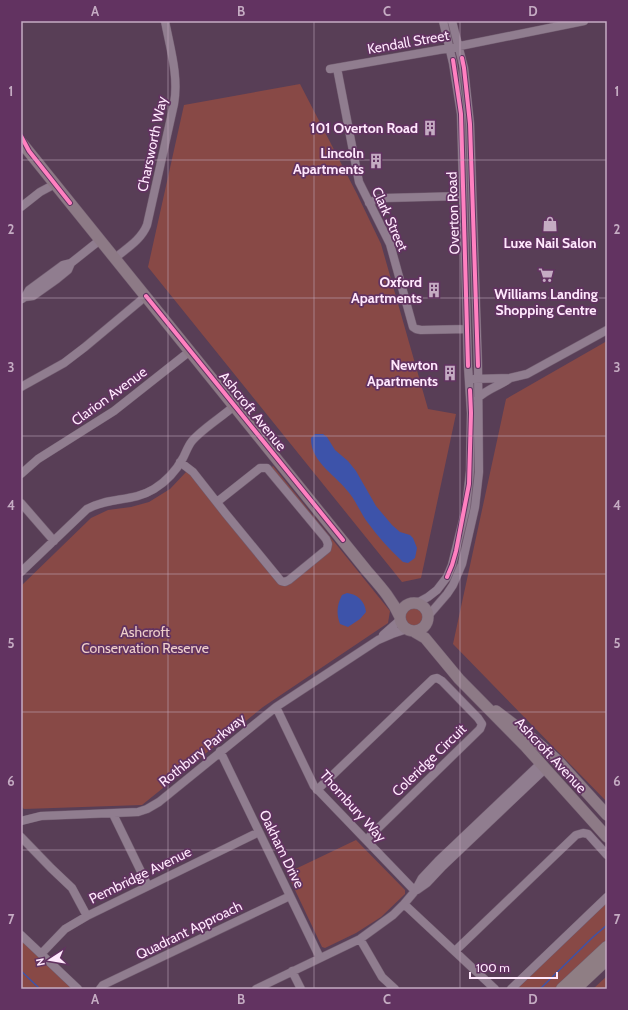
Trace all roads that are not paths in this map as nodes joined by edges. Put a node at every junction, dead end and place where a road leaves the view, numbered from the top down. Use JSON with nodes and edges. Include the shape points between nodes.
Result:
{"nodes":[{"id":1,"x":164,"y":21,"type":"edge"},
{"id":2,"x":443,"y":21,"type":"edge"},
{"id":3,"x":452,"y":21,"type":"edge"},
{"id":4,"x":584,"y":21,"type":"edge"},
{"id":5,"x":459,"y":46,"type":"junction"},
{"id":6,"x":450,"y":48,"type":"junction"},
{"id":7,"x":333,"y":68,"type":"joint"},
{"id":8,"x":21,"y":136,"type":"edge"},
{"id":9,"x":21,"y":142,"type":"edge"},
{"id":10,"x":29,"y":151,"type":"junction"},
{"id":11,"x":52,"y":181,"type":"junction"},
{"id":12,"x":463,"y":196,"type":"junction"},
{"id":13,"x":369,"y":204,"type":"junction"},
{"id":14,"x":21,"y":207,"type":"edge"},
{"id":15,"x":100,"y":240,"type":"junction"},
{"id":16,"x":115,"y":258,"type":"junction"},
{"id":17,"x":146,"y":296,"type":"junction"},
{"id":18,"x":23,"y":298,"type":"edge"},
{"id":19,"x":467,"y":329,"type":"junction"},
{"id":20,"x":607,"y":330,"type":"edge"},
{"id":21,"x":190,"y":351,"type":"junction"},
{"id":22,"x":478,"y":378,"type":"junction"},
{"id":23,"x":510,"y":378,"type":"junction"},
{"id":24,"x":469,"y":379,"type":"junction"},
{"id":25,"x":21,"y":387,"type":"edge"},
{"id":26,"x":478,"y":398,"type":"junction"},
{"id":27,"x":234,"y":406,"type":"junction"},
{"id":28,"x":180,"y":462,"type":"junction"},
{"id":29,"x":21,"y":474,"type":"edge"},
{"id":30,"x":217,"y":502,"type":"junction"},
{"id":31,"x":21,"y":503,"type":"edge"},
{"id":32,"x":54,"y":541,"type":"junction"},
{"id":33,"x":21,"y":572,"type":"edge"},
{"id":34,"x":384,"y":589,"type":"junction"},
{"id":35,"x":413,"y":603,"type":"junction"},
{"id":36,"x":400,"y":618,"type":"junction"},
{"id":37,"x":427,"y":620,"type":"junction"},
{"id":38,"x":410,"y":630,"type":"junction"},
{"id":39,"x":378,"y":640,"type":"junction"},
{"id":40,"x":442,"y":658,"type":"junction"},
{"id":41,"x":473,"y":694,"type":"junction"},
{"id":42,"x":276,"y":707,"type":"junction"},
{"id":43,"x":542,"y":747,"type":"junction"},
{"id":44,"x":220,"y":751,"type":"junction"},
{"id":45,"x":543,"y":766,"type":"junction"},
{"id":46,"x":317,"y":790,"type":"junction"},
{"id":47,"x":113,"y":814,"type":"junction"},
{"id":48,"x":607,"y":814,"type":"edge"},
{"id":49,"x":21,"y":821,"type":"edge"},
{"id":50,"x":260,"y":832,"type":"junction"},
{"id":51,"x":21,"y":837,"type":"edge"},
{"id":52,"x":607,"y":837,"type":"edge"},
{"id":53,"x":366,"y":840,"type":"junction"},
{"id":54,"x":607,"y":855,"type":"edge"},
{"id":55,"x":148,"y":886,"type":"junction"},
{"id":56,"x":415,"y":891,"type":"junction"},
{"id":57,"x":290,"y":896,"type":"junction"},
{"id":58,"x":607,"y":897,"type":"edge"},
{"id":59,"x":404,"y":904,"type":"junction"},
{"id":60,"x":87,"y":916,"type":"junction"},
{"id":61,"x":21,"y":935,"type":"edge"},
{"id":62,"x":360,"y":939,"type":"junction"},
{"id":63,"x":607,"y":947,"type":"edge"},
{"id":64,"x":455,"y":951,"type":"junction"},
{"id":65,"x":41,"y":954,"type":"junction"},
{"id":66,"x":320,"y":958,"type":"junction"},
{"id":67,"x":607,"y":959,"type":"edge"},
{"id":68,"x":292,"y":971,"type":"junction"},
{"id":69,"x":78,"y":989,"type":"edge"},
{"id":70,"x":100,"y":989,"type":"edge"},
{"id":71,"x":256,"y":989,"type":"edge"},
{"id":72,"x":301,"y":989,"type":"edge"},
{"id":73,"x":394,"y":989,"type":"edge"},
{"id":74,"x":495,"y":989,"type":"edge"},
{"id":75,"x":512,"y":989,"type":"edge"},
{"id":76,"x":562,"y":989,"type":"edge"},
{"id":77,"x":575,"y":989,"type":"edge"}],
"edges":[{"from":1,"to":16,"type":"street","name":"Charsworth Way","via":[[175,74],[174,104],[147,225],[140,237]]},
{"from":2,"to":6,"type":"street","name":"Overton Road"},
{"from":3,"to":5,"type":"street","name":"Overton Road"},
{"from":4,"to":5,"type":"street","name":"Kendall Street"},
{"from":5,"to":6,"type":"street","name":"Kendall Street"},
{"from":5,"to":22,"type":"street","name":"Overton Road","via":[[470,124]]},
{"from":6,"to":7,"type":"street","name":"Kendall Street"},
{"from":6,"to":12,"type":"street","name":"Overton Road","via":[[461,114]]},
{"from":7,"to":13,"type":"street","name":"Clark Street","via":[[358,178]]},
{"from":8,"to":10,"type":"main road","name":"Ashcroft Avenue"},
{"from":9,"to":10,"type":"main road","name":"Ashcroft Avenue"},
{"from":10,"to":11,"type":"main road","name":"Ashcroft Avenue"},
{"from":11,"to":14,"type":"street"},
{"from":11,"to":15,"type":"main road","name":"Ashcroft Avenue"},
{"from":12,"to":13,"type":"street","via":[[385,198]]},
{"from":12,"to":19,"type":"street","name":"Overton Road"},
{"from":13,"to":19,"type":"street","name":"Clark Street","via":[[390,244],[414,328]]},
{"from":15,"to":16,"type":"main road","name":"Ashcroft Avenue"},
{"from":15,"to":18,"type":"street","via":[[71,263],[63,265],[29,290]]},
{"from":16,"to":17,"type":"main road","name":"Ashcroft Avenue"},
{"from":17,"to":21,"type":"main road","name":"Ashcroft Avenue"},
{"from":17,"to":25,"type":"street","via":[[85,348]]},
{"from":19,"to":24,"type":"street","name":"Overton Road"},
{"from":20,"to":23,"type":"street","via":[[533,371]]},
{"from":21,"to":27,"type":"main road","name":"Ashcroft Avenue"},
{"from":21,"to":29,"type":"street","name":"Clarion Avenue","via":[[114,412],[38,459]]},
{"from":22,"to":23,"type":"street"},
{"from":22,"to":24,"type":"street"},
{"from":22,"to":26,"type":"street","name":"Overton Road"},
{"from":23,"to":26,"type":"street"},
{"from":24,"to":35,"type":"street","name":"Overton Road","via":[[470,477],[456,551],[441,585],[433,594]]},
{"from":26,"to":37,"type":"street","name":"Overton Road","via":[[478,481],[465,552],[453,585]]},
{"from":27,"to":28,"type":"street","via":[[192,441]]},
{"from":27,"to":34,"type":"main road","name":"Ashcroft Avenue"},
{"from":28,"to":30,"type":"street","via":[[193,472]]},
{"from":28,"to":32,"type":"street","via":[[164,482],[147,493],[106,501],[87,509]]},
{"from":30,"to":30,"type":"street","via":[[281,581],[289,580],[327,549],[326,539],[267,468],[258,469]]},
{"from":31,"to":32,"type":"street"},
{"from":32,"to":33,"type":"street"},
{"from":34,"to":35,"type":"main road","name":"Ashcroft Avenue","via":[[400,600]]},
{"from":34,"to":36,"type":"main road","name":"Ashcroft Avenue"},
{"from":35,"to":36,"type":"main road","via":[[402,609]]},
{"from":35,"to":37,"type":"main road","via":[[425,608]]},
{"from":36,"to":38,"type":"main road","via":[[403,625]]},
{"from":36,"to":39,"type":"street","name":"Rothbury Parkway"},
{"from":37,"to":38,"type":"main road","via":[[420,629]]},
{"from":37,"to":40,"type":"main road","name":"Ashcroft Avenue"},
{"from":38,"to":39,"type":"street","name":"Rothbury Parkway"},
{"from":38,"to":40,"type":"main road","name":"Ashcroft Avenue","via":[[425,638]]},
{"from":39,"to":42,"type":"street","name":"Rothbury Parkway"},
{"from":40,"to":41,"type":"main road","name":"Ashcroft Avenue"},
{"from":41,"to":43,"type":"main road","name":"Ashcroft Avenue"},
{"from":41,"to":45,"type":"main road","name":"Ashcroft Avenue"},
{"from":42,"to":44,"type":"street","name":"Rothbury Parkway"},
{"from":42,"to":46,"type":"street","name":"Thornbury Way"},
{"from":43,"to":45,"type":"main road","via":[[548,758],[548,765]]},
{"from":43,"to":48,"type":"main road","name":"Ashcroft Avenue"},
{"from":44,"to":47,"type":"street","name":"Rothbury Parkway","via":[[159,802],[138,812]]},
{"from":44,"to":50,"type":"street","name":"Oakham Drive"},
{"from":45,"to":52,"type":"main road","name":"Ashcroft Avenue"},
{"from":45,"to":56,"type":"street","via":[[422,878]]},
{"from":46,"to":53,"type":"street","name":"Thornbury Way"},
{"from":46,"to":53,"type":"street","name":"Coleridge Circuit","via":[[432,679],[438,678],[442,681],[478,718],[482,724],[480,729]]},
{"from":47,"to":49,"type":"street","name":"Rothbury Parkway","via":[[41,816]]},
{"from":47,"to":55,"type":"street"},
{"from":50,"to":55,"type":"street","name":"Pembridge Avenue"},
{"from":50,"to":57,"type":"street","name":"Oakham Drive"},
{"from":51,"to":60,"type":"street","via":[[72,888]]},
{"from":53,"to":56,"type":"street","name":"Thornbury Way"},
{"from":54,"to":64,"type":"street","via":[[588,834],[576,834]]},
{"from":55,"to":60,"type":"street","name":"Pembridge Avenue"},
{"from":56,"to":59,"type":"street"},
{"from":57,"to":66,"type":"street","name":"Oakham Drive"},
{"from":57,"to":70,"type":"street","name":"Quadrant Approach"},
{"from":58,"to":75,"type":"street"},
{"from":59,"to":62,"type":"street"},
{"from":59,"to":64,"type":"street"},
{"from":60,"to":65,"type":"street","name":"Pembridge Avenue","via":[[65,929]]},
{"from":61,"to":65,"type":"street"},
{"from":62,"to":66,"type":"street"},
{"from":62,"to":73,"type":"street","via":[[382,977]]},
{"from":63,"to":76,"type":"highway"},
{"from":64,"to":74,"type":"street"},
{"from":65,"to":69,"type":"street"},
{"from":66,"to":68,"type":"street"},
{"from":67,"to":77,"type":"highway"},
{"from":68,"to":71,"type":"street"},
{"from":68,"to":72,"type":"street"}]}
